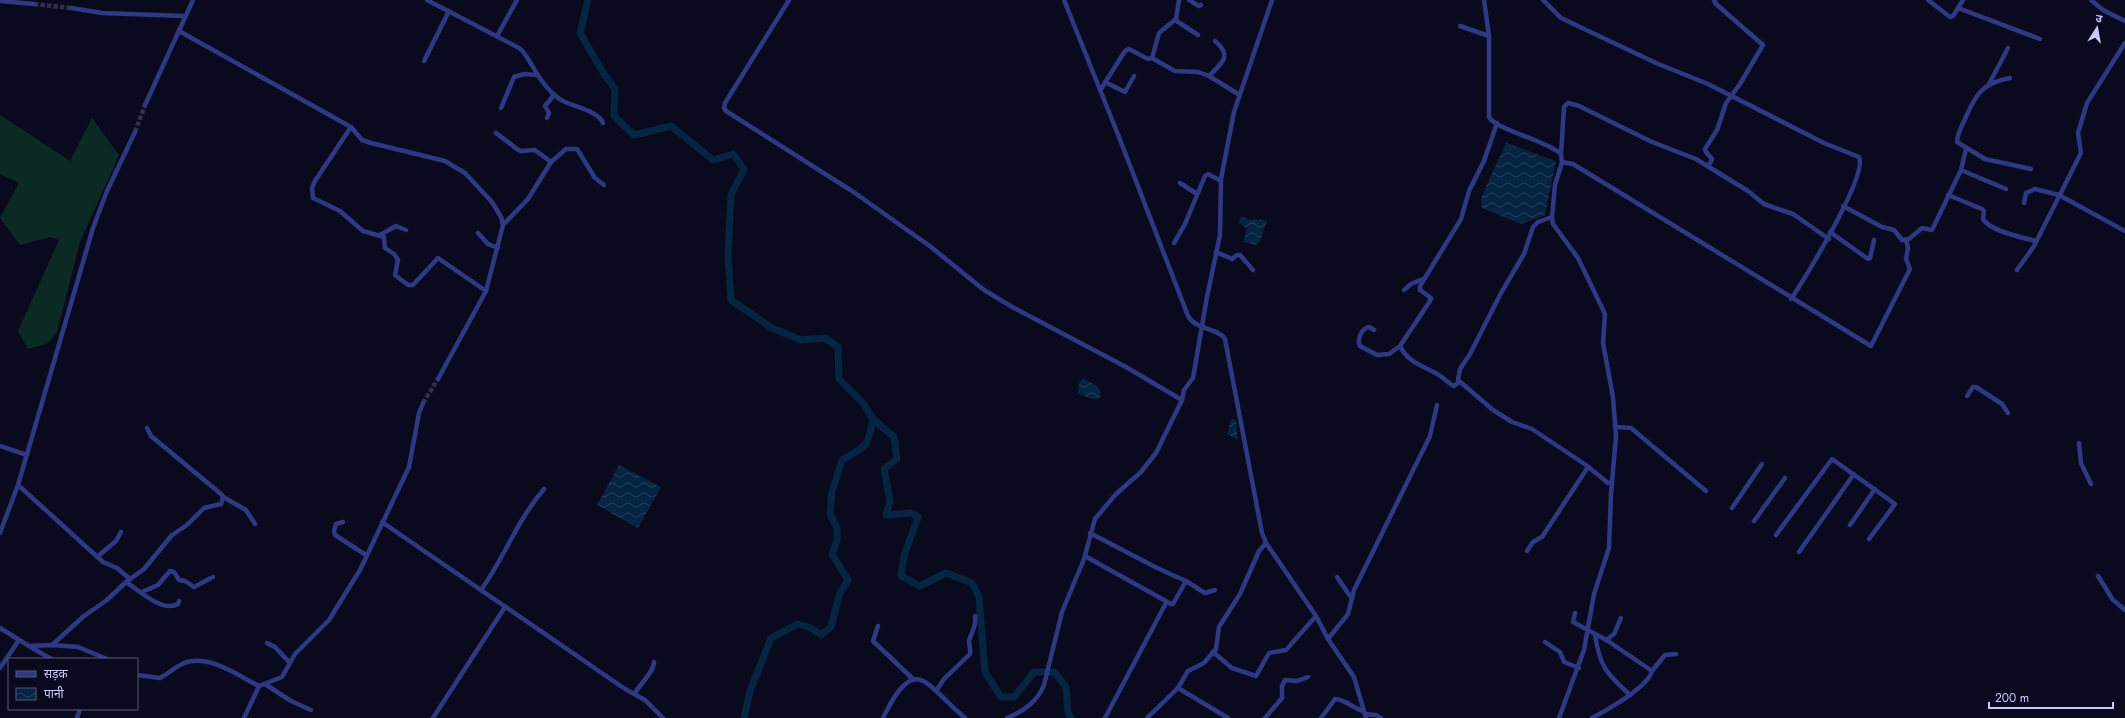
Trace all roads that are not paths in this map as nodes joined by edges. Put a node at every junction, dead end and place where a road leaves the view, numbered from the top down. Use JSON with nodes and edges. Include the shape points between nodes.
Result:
{"nodes":[{"id":1,"x":193,"y":0,"type":"edge"},
{"id":2,"x":427,"y":0,"type":"edge"},
{"id":3,"x":517,"y":0,"type":"edge"},
{"id":4,"x":789,"y":0,"type":"edge"},
{"id":5,"x":1064,"y":0,"type":"edge"},
{"id":6,"x":1179,"y":0,"type":"edge"},
{"id":7,"x":1189,"y":0,"type":"edge"},
{"id":8,"x":1272,"y":0,"type":"edge"},
{"id":9,"x":1484,"y":0,"type":"edge"},
{"id":10,"x":1543,"y":0,"type":"edge"},
{"id":11,"x":1714,"y":0,"type":"edge"},
{"id":12,"x":1928,"y":0,"type":"edge"},
{"id":13,"x":1963,"y":0,"type":"edge"},
{"id":14,"x":2091,"y":0,"type":"edge"},
{"id":15,"x":0,"y":1,"type":"edge"},
{"id":16,"x":34,"y":4,"type":"dead end"},
{"id":17,"x":1201,"y":5,"type":"dead end"},
{"id":18,"x":71,"y":8,"type":"tunnel mouth"},
{"id":19,"x":1958,"y":8,"type":"junction"},
{"id":20,"x":449,"y":11,"type":"junction"},
{"id":21,"x":185,"y":16,"type":"junction"},
{"id":22,"x":1175,"y":20,"type":"junction"},
{"id":23,"x":2125,"y":21,"type":"edge"},
{"id":24,"x":1460,"y":26,"type":"dead end"},
{"id":25,"x":179,"y":31,"type":"junction"},
{"id":26,"x":497,"y":36,"type":"junction"},
{"id":27,"x":1198,"y":36,"type":"dead end"},
{"id":28,"x":1489,"y":36,"type":"junction"},
{"id":29,"x":2040,"y":39,"type":"dead end"},
{"id":30,"x":1215,"y":41,"type":"dead end"},
{"id":31,"x":2125,"y":43,"type":"edge"},
{"id":32,"x":2008,"y":48,"type":"dead end"},
{"id":33,"x":1152,"y":58,"type":"junction"},
{"id":34,"x":424,"y":61,"type":"dead end"},
{"id":35,"x":538,"y":75,"type":"junction"},
{"id":36,"x":1134,"y":76,"type":"dead end"},
{"id":37,"x":1209,"y":76,"type":"junction"},
{"id":38,"x":2010,"y":78,"type":"dead end"},
{"id":39,"x":1989,"y":85,"type":"junction"},
{"id":40,"x":1103,"y":86,"type":"junction"},
{"id":41,"x":1238,"y":94,"type":"junction"},
{"id":42,"x":554,"y":95,"type":"junction"},
{"id":43,"x":1731,"y":95,"type":"junction"},
{"id":44,"x":145,"y":105,"type":"tunnel mouth"},
{"id":45,"x":501,"y":108,"type":"dead end"},
{"id":46,"x":547,"y":118,"type":"dead end"},
{"id":47,"x":603,"y":123,"type":"dead end"},
{"id":48,"x":1497,"y":124,"type":"junction"},
{"id":49,"x":351,"y":126,"type":"junction"},
{"id":50,"x":135,"y":132,"type":"tunnel mouth"},
{"id":51,"x":496,"y":133,"type":"dead end"},
{"id":52,"x":1966,"y":149,"type":"junction"},
{"id":53,"x":1561,"y":154,"type":"junction"},
{"id":54,"x":551,"y":162,"type":"junction"},
{"id":55,"x":1562,"y":162,"type":"junction"},
{"id":56,"x":1708,"y":168,"type":"junction"},
{"id":57,"x":2031,"y":169,"type":"dead end"},
{"id":58,"x":1960,"y":170,"type":"junction"},
{"id":59,"x":1220,"y":180,"type":"junction"},
{"id":60,"x":1180,"y":183,"type":"dead end"},
{"id":61,"x":604,"y":185,"type":"dead end"},
{"id":62,"x":2006,"y":189,"type":"dead end"},
{"id":63,"x":1197,"y":194,"type":"junction"},
{"id":64,"x":1948,"y":195,"type":"junction"},
{"id":65,"x":2059,"y":195,"type":"junction"},
{"id":66,"x":2024,"y":203,"type":"dead end"},
{"id":67,"x":1843,"y":206,"type":"junction"},
{"id":68,"x":1552,"y":217,"type":"junction"},
{"id":69,"x":503,"y":225,"type":"junction"},
{"id":70,"x":406,"y":230,"type":"dead end"},
{"id":71,"x":2125,"y":231,"type":"edge"},
{"id":72,"x":1830,"y":232,"type":"junction"},
{"id":73,"x":478,"y":233,"type":"dead end"},
{"id":74,"x":380,"y":235,"type":"junction"},
{"id":75,"x":1829,"y":239,"type":"junction"},
{"id":76,"x":1874,"y":240,"type":"dead end"},
{"id":77,"x":1906,"y":240,"type":"junction"},
{"id":78,"x":2036,"y":241,"type":"junction"},
{"id":79,"x":1174,"y":243,"type":"dead end"},
{"id":80,"x":498,"y":248,"type":"junction"},
{"id":81,"x":1216,"y":252,"type":"junction"},
{"id":82,"x":1253,"y":270,"type":"dead end"},
{"id":83,"x":2017,"y":270,"type":"dead end"},
{"id":84,"x":1424,"y":279,"type":"junction"},
{"id":85,"x":1404,"y":290,"type":"dead end"},
{"id":86,"x":486,"y":291,"type":"junction"},
{"id":87,"x":1791,"y":299,"type":"junction"},
{"id":88,"x":1202,"y":326,"type":"junction"},
{"id":89,"x":1374,"y":330,"type":"dead end"},
{"id":90,"x":1400,"y":346,"type":"junction"},
{"id":91,"x":438,"y":379,"type":"tunnel mouth"},
{"id":92,"x":1459,"y":382,"type":"junction"},
{"id":93,"x":1967,"y":396,"type":"dead end"},
{"id":94,"x":1182,"y":400,"type":"junction"},
{"id":95,"x":423,"y":403,"type":"tunnel mouth"},
{"id":96,"x":1437,"y":405,"type":"dead end"},
{"id":97,"x":2008,"y":413,"type":"dead end"},
{"id":98,"x":1617,"y":427,"type":"junction"},
{"id":99,"x":147,"y":428,"type":"dead end"},
{"id":100,"x":2079,"y":443,"type":"dead end"},
{"id":101,"x":0,"y":446,"type":"edge"},
{"id":102,"x":27,"y":455,"type":"junction"},
{"id":103,"x":1762,"y":464,"type":"dead end"},
{"id":104,"x":1588,"y":467,"type":"junction"},
{"id":105,"x":1854,"y":474,"type":"junction"},
{"id":106,"x":1785,"y":478,"type":"dead end"},
{"id":107,"x":1612,"y":482,"type":"junction"},
{"id":108,"x":2091,"y":484,"type":"dead end"},
{"id":109,"x":18,"y":485,"type":"junction"},
{"id":110,"x":544,"y":489,"type":"dead end"},
{"id":111,"x":1875,"y":489,"type":"junction"},
{"id":112,"x":1706,"y":491,"type":"dead end"},
{"id":113,"x":223,"y":497,"type":"junction"},
{"id":114,"x":1732,"y":508,"type":"dead end"},
{"id":115,"x":1754,"y":521,"type":"dead end"},
{"id":116,"x":343,"y":522,"type":"dead end"},
{"id":117,"x":382,"y":522,"type":"junction"},
{"id":118,"x":255,"y":524,"type":"dead end"},
{"id":119,"x":1850,"y":525,"type":"dead end"},
{"id":120,"x":121,"y":532,"type":"dead end"},
{"id":121,"x":0,"y":533,"type":"edge"},
{"id":122,"x":1090,"y":533,"type":"junction"},
{"id":123,"x":1776,"y":536,"type":"dead end"},
{"id":124,"x":1869,"y":539,"type":"dead end"},
{"id":125,"x":1266,"y":544,"type":"junction"},
{"id":126,"x":1527,"y":551,"type":"dead end"},
{"id":127,"x":1799,"y":552,"type":"dead end"},
{"id":128,"x":366,"y":556,"type":"junction"},
{"id":129,"x":1085,"y":556,"type":"junction"},
{"id":130,"x":97,"y":557,"type":"junction"},
{"id":131,"x":2098,"y":576,"type":"dead end"},
{"id":132,"x":213,"y":577,"type":"dead end"},
{"id":133,"x":1337,"y":577,"type":"dead end"},
{"id":134,"x":128,"y":580,"type":"junction"},
{"id":135,"x":1186,"y":580,"type":"junction"},
{"id":136,"x":481,"y":590,"type":"junction"},
{"id":137,"x":1215,"y":590,"type":"dead end"},
{"id":138,"x":142,"y":592,"type":"junction"},
{"id":139,"x":1352,"y":600,"type":"junction"},
{"id":140,"x":178,"y":601,"type":"dead end"},
{"id":141,"x":1166,"y":603,"type":"junction"},
{"id":142,"x":505,"y":607,"type":"junction"},
{"id":143,"x":2125,"y":610,"type":"edge"},
{"id":144,"x":1575,"y":614,"type":"dead end"},
{"id":145,"x":975,"y":616,"type":"dead end"},
{"id":146,"x":1316,"y":616,"type":"junction"},
{"id":147,"x":1621,"y":618,"type":"dead end"},
{"id":148,"x":878,"y":626,"type":"dead end"},
{"id":149,"x":0,"y":628,"type":"edge"},
{"id":150,"x":1589,"y":630,"type":"junction"},
{"id":151,"x":1595,"y":635,"type":"junction"},
{"id":152,"x":1330,"y":637,"type":"junction"},
{"id":153,"x":19,"y":640,"type":"junction"},
{"id":154,"x":1606,"y":640,"type":"junction"},
{"id":155,"x":1545,"y":642,"type":"dead end"},
{"id":156,"x":267,"y":643,"type":"dead end"},
{"id":157,"x":52,"y":645,"type":"junction"},
{"id":158,"x":28,"y":646,"type":"junction"},
{"id":159,"x":1213,"y":652,"type":"junction"},
{"id":160,"x":1676,"y":654,"type":"dead end"},
{"id":161,"x":49,"y":658,"type":"edge"},
{"id":162,"x":105,"y":658,"type":"edge"},
{"id":163,"x":654,"y":662,"type":"dead end"},
{"id":164,"x":290,"y":663,"type":"junction"},
{"id":165,"x":0,"y":668,"type":"edge"},
{"id":166,"x":1578,"y":668,"type":"junction"},
{"id":167,"x":1652,"y":671,"type":"junction"},
{"id":168,"x":138,"y":675,"type":"edge"},
{"id":169,"x":1308,"y":677,"type":"dead end"},
{"id":170,"x":913,"y":678,"type":"junction"},
{"id":171,"x":265,"y":684,"type":"junction"},
{"id":172,"x":259,"y":686,"type":"junction"},
{"id":173,"x":1178,"y":688,"type":"junction"},
{"id":174,"x":936,"y":691,"type":"junction"},
{"id":175,"x":635,"y":693,"type":"junction"},
{"id":176,"x":1630,"y":695,"type":"junction"},
{"id":177,"x":311,"y":710,"type":"dead end"},
{"id":178,"x":1366,"y":714,"type":"edge"},
{"id":179,"x":246,"y":717,"type":"edge"},
{"id":180,"x":1224,"y":717,"type":"edge"},
{"id":181,"x":433,"y":718,"type":"edge"},
{"id":182,"x":663,"y":718,"type":"edge"},
{"id":183,"x":883,"y":718,"type":"edge"},
{"id":184,"x":965,"y":718,"type":"edge"},
{"id":185,"x":1008,"y":718,"type":"edge"},
{"id":186,"x":1105,"y":718,"type":"edge"},
{"id":187,"x":1147,"y":718,"type":"edge"},
{"id":188,"x":1265,"y":718,"type":"edge"},
{"id":189,"x":1321,"y":718,"type":"edge"},
{"id":190,"x":1381,"y":718,"type":"edge"},
{"id":191,"x":1559,"y":718,"type":"edge"},
{"id":192,"x":1592,"y":718,"type":"edge"}],
"edges":[{"from":1,"to":21,"type":"street"},
{"from":2,"to":20,"type":"street"},
{"from":3,"to":26,"type":"street"},
{"from":4,"to":94,"type":"street","via":[[725,103],[726,111],[855,193],[937,251],[984,290]]},
{"from":5,"to":40,"type":"street"},
{"from":6,"to":22,"type":"street"},
{"from":7,"to":17,"type":"street"},
{"from":8,"to":41,"type":"street"},
{"from":9,"to":28,"type":"street"},
{"from":10,"to":43,"type":"street","via":[[1556,14],[1656,63]]},
{"from":11,"to":43,"type":"street","via":[[1763,44]]},
{"from":12,"to":19,"type":"street","via":[[1950,17]]},
{"from":13,"to":19,"type":"street"},
{"from":14,"to":23,"type":"street","via":[[2103,10]]},
{"from":15,"to":16,"type":"street"},
{"from":18,"to":21,"type":"street","via":[[102,13]]},
{"from":19,"to":29,"type":"street"},
{"from":20,"to":26,"type":"street"},
{"from":20,"to":34,"type":"street"},
{"from":21,"to":25,"type":"street"},
{"from":22,"to":27,"type":"street"},
{"from":22,"to":33,"type":"street","via":[[1160,33]]},
{"from":24,"to":28,"type":"street"},
{"from":25,"to":44,"type":"street"},
{"from":25,"to":49,"type":"street"},
{"from":26,"to":35,"type":"street","via":[[523,51]]},
{"from":28,"to":48,"type":"street","via":[[1489,111],[1491,119]]},
{"from":30,"to":37,"type":"street","via":[[1225,54],[1221,63]]},
{"from":31,"to":65,"type":"street","via":[[2087,103],[2078,133],[2081,153]]},
{"from":32,"to":39,"type":"street"},
{"from":33,"to":37,"type":"street","via":[[1175,71]]},
{"from":33,"to":40,"type":"street","via":[[1148,59],[1127,49]]},
{"from":35,"to":42,"type":"street"},
{"from":35,"to":45,"type":"street","via":[[524,74],[514,77]]},
{"from":36,"to":40,"type":"street","via":[[1125,92]]},
{"from":37,"to":41,"type":"street"},
{"from":38,"to":39,"type":"street","via":[[1996,80]]},
{"from":39,"to":52,"type":"street","via":[[1975,97],[1957,138],[1956,142]]},
{"from":40,"to":88,"type":"street","via":[[1188,316],[1191,321]]},
{"from":41,"to":59,"type":"street"},
{"from":42,"to":46,"type":"street","via":[[545,106],[549,112]]},
{"from":42,"to":47,"type":"street","via":[[598,116]]},
{"from":43,"to":56,"type":"street","via":[[1717,130],[1705,149],[1712,159]]},
{"from":43,"to":67,"type":"street","via":[[1824,143],[1859,157],[1861,164]]},
{"from":48,"to":53,"type":"street","via":[[1536,140]]},
{"from":48,"to":84,"type":"street","via":[[1487,154],[1469,190],[1461,219]]},
{"from":49,"to":69,"type":"street","via":[[362,140],[445,161],[464,173],[496,208]]},
{"from":49,"to":74,"type":"street","via":[[315,181],[312,196],[314,200],[340,211],[363,231]]},
{"from":50,"to":102,"type":"street","via":[[107,191],[93,228]]},
{"from":51,"to":54,"type":"street","via":[[517,149],[535,150]]},
{"from":52,"to":57,"type":"street","via":[[1985,159]]},
{"from":52,"to":58,"type":"street"},
{"from":53,"to":55,"type":"street"},
{"from":53,"to":56,"type":"street","via":[[1564,106],[1568,103],[1647,140],[1696,159]]},
{"from":54,"to":61,"type":"street","via":[[566,149],[577,149],[595,178]]},
{"from":54,"to":69,"type":"street","via":[[528,199]]},
{"from":55,"to":68,"type":"street","via":[[1555,185]]},
{"from":55,"to":87,"type":"street","via":[[1573,164]]},
{"from":56,"to":75,"type":"street","via":[[1768,206],[1793,214]]},
{"from":58,"to":62,"type":"street"},
{"from":58,"to":64,"type":"street"},
{"from":59,"to":63,"type":"street","via":[[1207,174]]},
{"from":59,"to":81,"type":"street","via":[[1221,226]]},
{"from":60,"to":63,"type":"street"},
{"from":63,"to":79,"type":"street"},
{"from":64,"to":77,"type":"street","via":[[1933,230],[1922,228]]},
{"from":64,"to":78,"type":"street","via":[[1982,209],[1983,219],[1987,224],[2006,233]]},
{"from":65,"to":66,"type":"street","via":[[2035,189],[2026,193]]},
{"from":65,"to":71,"type":"street"},
{"from":65,"to":78,"type":"street"},
{"from":67,"to":72,"type":"street"},
{"from":67,"to":77,"type":"street","via":[[1882,227],[1894,230],[1900,238]]},
{"from":68,"to":92,"type":"street","via":[[1538,222],[1533,227],[1522,259],[1501,292],[1460,369],[1457,377]]},
{"from":68,"to":98,"type":"street","via":[[1553,224],[1578,258],[1605,314],[1603,343]]},
{"from":69,"to":80,"type":"street"},
{"from":70,"to":74,"type":"street","via":[[396,226]]},
{"from":72,"to":75,"type":"street"},
{"from":72,"to":76,"type":"street","via":[[1868,259]]},
{"from":73,"to":80,"type":"street","via":[[488,244]]},
{"from":74,"to":86,"type":"street","via":[[384,237],[386,251],[394,254],[398,260],[396,275],[408,285],[413,285],[438,258]]},
{"from":75,"to":87,"type":"street"},
{"from":77,"to":87,"type":"street","via":[[1906,259],[1910,269],[1871,346]]},
{"from":78,"to":83,"type":"street","via":[[2025,262]]},
{"from":80,"to":86,"type":"street"},
{"from":81,"to":82,"type":"street","via":[[1232,259],[1240,255]]},
{"from":81,"to":88,"type":"street"},
{"from":84,"to":85,"type":"street"},
{"from":84,"to":90,"type":"street","via":[[1419,289],[1431,298],[1430,302]]},
{"from":86,"to":91,"type":"street","via":[[460,334]]},
{"from":88,"to":94,"type":"street","via":[[1193,378],[1184,390]]},
{"from":88,"to":125,"type":"street","via":[[1224,339]]},
{"from":89,"to":90,"type":"street","via":[[1367,327],[1361,333],[1358,344],[1362,349],[1386,356]]},
{"from":90,"to":92,"type":"street","via":[[1414,363],[1438,374],[1454,386]]},
{"from":92,"to":104,"type":"street","via":[[1493,410],[1512,422],[1532,429]]},
{"from":93,"to":97,"type":"street","via":[[1973,387],[1976,387],[2002,404]]},
{"from":94,"to":122,"type":"street","via":[[1156,452],[1141,472],[1099,513]]},
{"from":95,"to":117,"type":"street","via":[[409,467]]},
{"from":96,"to":139,"type":"street","via":[[1430,436],[1362,573]]},
{"from":98,"to":107,"type":"street"},
{"from":98,"to":112,"type":"street","via":[[1631,428]]},
{"from":99,"to":113,"type":"street","via":[[151,436]]},
{"from":100,"to":108,"type":"street","via":[[2081,463]]},
{"from":101,"to":102,"type":"street"},
{"from":102,"to":109,"type":"street"},
{"from":103,"to":114,"type":"street"},
{"from":104,"to":107,"type":"street","via":[[1608,483]]},
{"from":104,"to":126,"type":"street","via":[[1542,537],[1533,542]]},
{"from":105,"to":111,"type":"street"},
{"from":105,"to":123,"type":"street","via":[[1832,459]]},
{"from":105,"to":127,"type":"street"},
{"from":106,"to":115,"type":"street"},
{"from":107,"to":150,"type":"street","via":[[1611,541],[1594,594]]},
{"from":109,"to":121,"type":"street"},
{"from":109,"to":130,"type":"street"},
{"from":110,"to":136,"type":"street","via":[[532,504],[494,573]]},
{"from":111,"to":119,"type":"street"},
{"from":111,"to":124,"type":"street","via":[[1895,504]]},
{"from":113,"to":118,"type":"street","via":[[246,510]]},
{"from":113,"to":134,"type":"street","via":[[221,504],[204,508],[187,525],[172,535],[149,564]]},
{"from":116,"to":128,"type":"street","via":[[336,524],[335,536]]},
{"from":117,"to":128,"type":"street"},
{"from":117,"to":136,"type":"street"},
{"from":120,"to":130,"type":"street","via":[[116,541]]},
{"from":122,"to":129,"type":"street"},
{"from":122,"to":135,"type":"street"},
{"from":125,"to":146,"type":"street"},
{"from":125,"to":159,"type":"street","via":[[1259,551],[1242,590],[1219,627],[1217,646]]},
{"from":128,"to":164,"type":"street","via":[[329,620],[295,654]]},
{"from":129,"to":141,"type":"street"},
{"from":129,"to":185,"type":"street","via":[[1062,612],[1040,695],[1033,703]]},
{"from":130,"to":134,"type":"street","via":[[117,568]]},
{"from":131,"to":143,"type":"street","via":[[2113,600]]},
{"from":132,"to":138,"type":"street","via":[[194,588],[179,580],[174,572],[170,571],[158,585]]},
{"from":133,"to":139,"type":"street"},
{"from":134,"to":138,"type":"street"},
{"from":134,"to":157,"type":"street","via":[[113,596],[84,616]]},
{"from":135,"to":137,"type":"street","via":[[1205,593]]},
{"from":135,"to":141,"type":"street","via":[[1173,604]]},
{"from":136,"to":142,"type":"street"},
{"from":138,"to":140,"type":"street","via":[[161,604],[172,606],[178,604]]},
{"from":139,"to":152,"type":"street","via":[[1348,614]]},
{"from":141,"to":186,"type":"street"},
{"from":142,"to":175,"type":"street","via":[[625,689]]},
{"from":142,"to":181,"type":"street"},
{"from":144,"to":150,"type":"street","via":[[1574,623]]},
{"from":145,"to":174,"type":"street","via":[[976,626],[969,642],[970,654],[944,679]]},
{"from":146,"to":152,"type":"street"},
{"from":146,"to":159,"type":"street","via":[[1286,650],[1272,651],[1266,655],[1256,676],[1232,668]]},
{"from":147,"to":154,"type":"street","via":[[1614,634]]},
{"from":148,"to":170,"type":"street","via":[[873,641]]},
{"from":149,"to":153,"type":"street"},
{"from":150,"to":151,"type":"street"},
{"from":150,"to":166,"type":"street"},
{"from":151,"to":154,"type":"street"},
{"from":151,"to":176,"type":"street","via":[[1601,664],[1612,679]]},
{"from":152,"to":178,"type":"street","via":[[1354,677]]},
{"from":153,"to":158,"type":"street"},
{"from":153,"to":165,"type":"street"},
{"from":154,"to":167,"type":"street"},
{"from":155,"to":166,"type":"street","via":[[1559,651],[1564,662]]},
{"from":156,"to":164,"type":"street","via":[[275,647]]},
{"from":157,"to":158,"type":"street"},
{"from":157,"to":162,"type":"street","via":[[85,649]]},
{"from":158,"to":161,"type":"street"},
{"from":159,"to":173,"type":"street","via":[[1201,666],[1188,671]]},
{"from":160,"to":167,"type":"street","via":[[1665,655]]},
{"from":163,"to":175,"type":"street","via":[[654,667]]},
{"from":164,"to":171,"type":"street","via":[[282,677]]},
{"from":166,"to":191,"type":"street"},
{"from":167,"to":176,"type":"street","via":[[1649,678]]},
{"from":168,"to":172,"type":"street","via":[[160,678],[183,664],[198,661],[220,666]]},
{"from":169,"to":188,"type":"street","via":[[1297,681],[1285,680],[1282,698]]},
{"from":170,"to":174,"type":"street","via":[[925,681]]},
{"from":170,"to":183,"type":"street","via":[[898,693]]},
{"from":171,"to":172,"type":"street"},
{"from":171,"to":177,"type":"street"},
{"from":172,"to":179,"type":"street"},
{"from":173,"to":180,"type":"street"},
{"from":173,"to":187,"type":"street"},
{"from":174,"to":184,"type":"street"},
{"from":175,"to":182,"type":"street"},
{"from":176,"to":192,"type":"street"},
{"from":178,"to":189,"type":"street","via":[[1335,699]]},
{"from":178,"to":190,"type":"street"}]}
